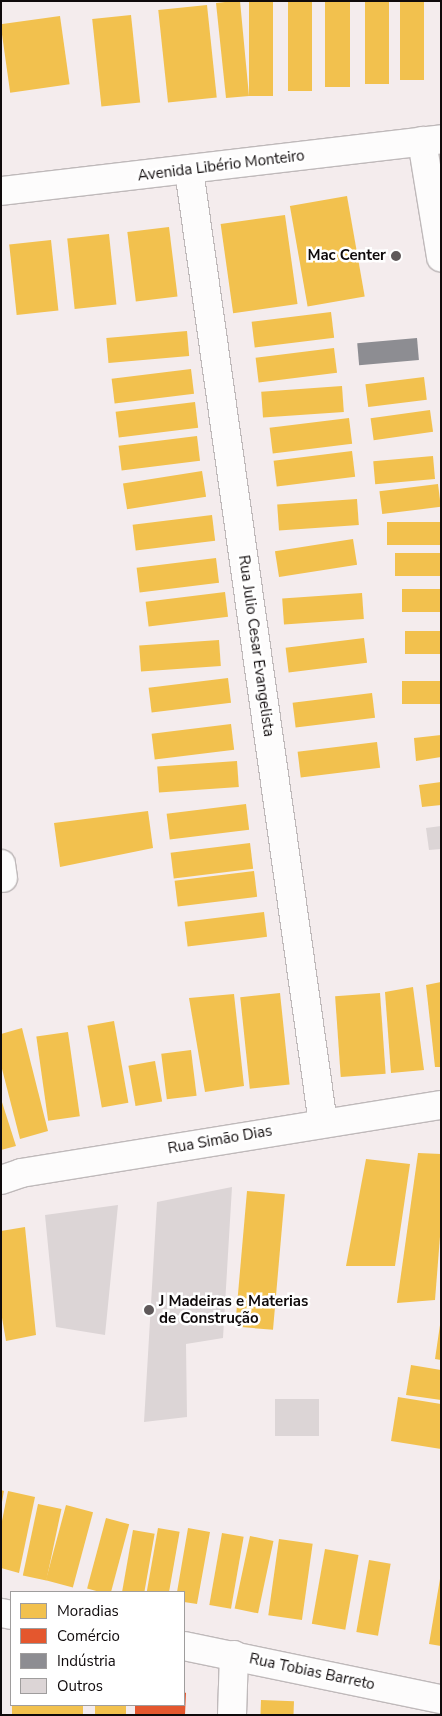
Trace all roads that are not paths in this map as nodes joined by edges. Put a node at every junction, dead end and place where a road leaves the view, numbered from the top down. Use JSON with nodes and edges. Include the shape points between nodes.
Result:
{"nodes":[{"id":1,"x":431,"y":140,"type":"edge"},
{"id":2,"x":189,"y":170,"type":"junction"},
{"id":3,"x":1,"y":191,"type":"edge"},
{"id":4,"x":441,"y":258,"type":"edge"},
{"id":5,"x":441,"y":1105,"type":"edge"},
{"id":6,"x":323,"y":1123,"type":"junction"},
{"id":7,"x":1,"y":1180,"type":"edge"},
{"id":8,"x":185,"y":1646,"type":"edge"},
{"id":9,"x":234,"y":1655,"type":"junction"},
{"id":10,"x":441,"y":1700,"type":"edge"},
{"id":11,"x":232,"y":1715,"type":"edge"}],
"edges":[{"from":1,"to":2,"type":"street","name":"Avenida Libério Monteiro"},
{"from":1,"to":4,"type":"street"},
{"from":2,"to":3,"type":"street","name":"Avenida Libério Monteiro"},
{"from":2,"to":6,"type":"street","name":"Rua Julio Cesar Evangelista"},
{"from":5,"to":6,"type":"street","name":"Rua Simão Dias"},
{"from":6,"to":7,"type":"street","name":"Rua Simão Dias"},
{"from":8,"to":9,"type":"street","name":"Rua Tobias Barreto"},
{"from":9,"to":10,"type":"street","name":"Rua Tobias Barreto"},
{"from":9,"to":11,"type":"street"}]}
